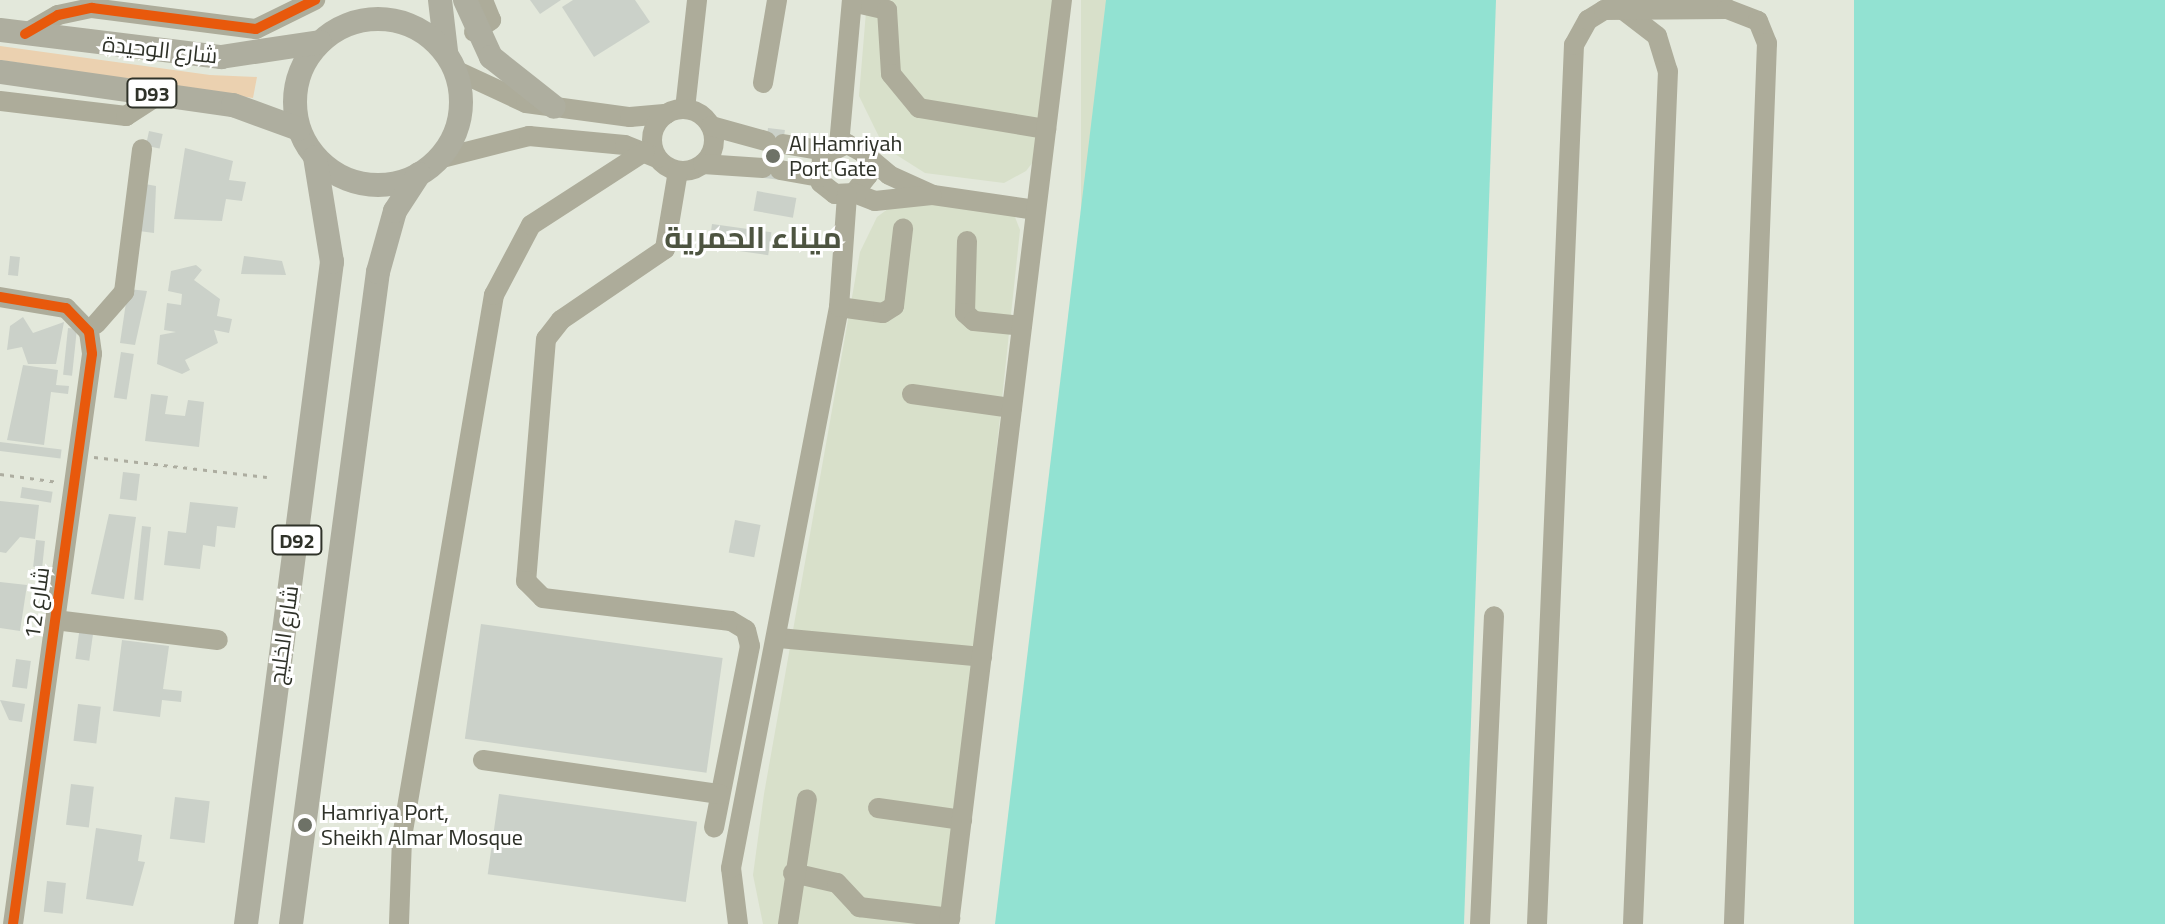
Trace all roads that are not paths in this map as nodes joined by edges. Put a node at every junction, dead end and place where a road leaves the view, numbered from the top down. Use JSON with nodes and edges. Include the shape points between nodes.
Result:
{"nodes":[{"id":1,"x":315,"y":0,"type":"edge"},
{"id":2,"x":371,"y":0,"type":"edge"},
{"id":3,"x":440,"y":0,"type":"edge"},
{"id":4,"x":465,"y":0,"type":"edge"},
{"id":5,"x":483,"y":0,"type":"edge"},
{"id":6,"x":697,"y":0,"type":"edge"},
{"id":7,"x":777,"y":0,"type":"edge"},
{"id":8,"x":1062,"y":0,"type":"edge"},
{"id":9,"x":852,"y":1,"type":"edge"},
{"id":10,"x":1622,"y":9,"type":"junction"},
{"id":11,"x":355,"y":21,"type":"junction"},
{"id":12,"x":0,"y":30,"type":"edge"},
{"id":13,"x":474,"y":32,"type":"junction"},
{"id":14,"x":25,"y":34,"type":"junction"},
{"id":15,"x":320,"y":42,"type":"junction"},
{"id":16,"x":450,"y":60,"type":"junction"},
{"id":17,"x":0,"y":72,"type":"edge"},
{"id":18,"x":763,"y":83,"type":"dead end"},
{"id":19,"x":160,"y":94,"type":"junction"},
{"id":20,"x":0,"y":101,"type":"edge"},
{"id":21,"x":554,"y":107,"type":"junction"},
{"id":22,"x":676,"y":112,"type":"junction"},
{"id":23,"x":711,"y":126,"type":"junction"},
{"id":24,"x":299,"y":129,"type":"junction"},
{"id":25,"x":1046,"y":129,"type":"junction"},
{"id":26,"x":832,"y":148,"type":"junction"},
{"id":27,"x":142,"y":149,"type":"dead end"},
{"id":28,"x":651,"y":155,"type":"junction"},
{"id":29,"x":315,"y":157,"type":"junction"},
{"id":30,"x":867,"y":159,"type":"junction"},
{"id":31,"x":703,"y":164,"type":"junction"},
{"id":32,"x":429,"y":166,"type":"junction"},
{"id":33,"x":678,"y":171,"type":"junction"},
{"id":34,"x":819,"y":177,"type":"junction"},
{"id":35,"x":851,"y":194,"type":"junction"},
{"id":36,"x":933,"y":195,"type":"junction"},
{"id":37,"x":1036,"y":210,"type":"junction"},
{"id":38,"x":903,"y":229,"type":"dead end"},
{"id":39,"x":967,"y":241,"type":"dead end"},
{"id":40,"x":0,"y":297,"type":"edge"},
{"id":41,"x":56,"y":305,"type":"junction"},
{"id":42,"x":839,"y":307,"type":"junction"},
{"id":43,"x":96,"y":324,"type":"junction"},
{"id":44,"x":1022,"y":326,"type":"junction"},
{"id":45,"x":92,"y":354,"type":"junction"},
{"id":46,"x":912,"y":394,"type":"dead end"},
{"id":47,"x":1012,"y":408,"type":"junction"},
{"id":48,"x":1494,"y":616,"type":"dead end"},
{"id":49,"x":55,"y":620,"type":"junction"},
{"id":50,"x":779,"y":638,"type":"junction"},
{"id":51,"x":218,"y":640,"type":"dead end"},
{"id":52,"x":982,"y":657,"type":"junction"},
{"id":53,"x":483,"y":760,"type":"dead end"},
{"id":54,"x":720,"y":794,"type":"junction"},
{"id":55,"x":807,"y":799,"type":"dead end"},
{"id":56,"x":878,"y":808,"type":"dead end"},
{"id":57,"x":962,"y":820,"type":"junction"},
{"id":58,"x":714,"y":827,"type":"dead end"},
{"id":59,"x":793,"y":873,"type":"junction"},
{"id":60,"x":950,"y":921,"type":"edge"},
{"id":61,"x":13,"y":924,"type":"edge"},
{"id":62,"x":246,"y":924,"type":"edge"},
{"id":63,"x":291,"y":924,"type":"edge"},
{"id":64,"x":399,"y":924,"type":"edge"},
{"id":65,"x":738,"y":924,"type":"edge"},
{"id":66,"x":788,"y":924,"type":"edge"},
{"id":67,"x":1480,"y":924,"type":"edge"},
{"id":68,"x":1537,"y":924,"type":"edge"},
{"id":69,"x":1633,"y":924,"type":"edge"},
{"id":70,"x":1734,"y":924,"type":"edge"}],
"edges":[{"from":1,"to":14,"type":"street","via":[[256,29],[92,8],[58,15]]},
{"from":2,"to":11,"type":"main road"},
{"from":3,"to":16,"type":"main road"},
{"from":4,"to":13,"type":"main road"},
{"from":5,"to":13,"type":"street","via":[[491,20]]},
{"from":6,"to":22,"type":"street"},
{"from":7,"to":18,"type":"street"},
{"from":8,"to":25,"type":"street"},
{"from":9,"to":25,"type":"street","via":[[887,10],[891,74],[919,108]]},
{"from":9,"to":26,"type":"street"},
{"from":10,"to":68,"type":"street","via":[[1595,13],[1574,45]]},
{"from":10,"to":69,"type":"street","via":[[1657,36],[1668,71]]},
{"from":10,"to":70,"type":"street","via":[[1744,11],[1758,21],[1767,43]]},
{"from":11,"to":15,"type":"main road"},
{"from":11,"to":16,"type":"main road","via":[[404,23]]},
{"from":12,"to":14,"type":"main road","name":"شارع الوحيدة","number":"D93"},
{"from":13,"to":21,"type":"main road","via":[[491,57]]},
{"from":14,"to":15,"type":"main road","name":"شارع الوحيدة","number":"D93","via":[[221,57]]},
{"from":15,"to":24,"type":"main road","via":[[299,76]]},
{"from":16,"to":21,"type":"street","via":[[498,95]]},
{"from":16,"to":32,"type":"main road","via":[[460,117]]},
{"from":17,"to":19,"type":"main road","name":"شارع الوحيدة","number":"D93"},
{"from":19,"to":20,"type":"street","via":[[126,116]]},
{"from":19,"to":24,"type":"main road","name":"شارع الوحيدة","number":"D93","via":[[251,109]]},
{"from":21,"to":22,"type":"street"},
{"from":22,"to":23,"type":"street"},
{"from":22,"to":28,"type":"street","via":[[652,134]]},
{"from":23,"to":26,"type":"street","via":[[775,142]]},
{"from":23,"to":31,"type":"street","via":[[714,142]]},
{"from":24,"to":29,"type":"main road"},
{"from":25,"to":37,"type":"street"},
{"from":26,"to":30,"type":"street"},
{"from":26,"to":34,"type":"street"},
{"from":27,"to":43,"type":"street","via":[[124,292]]},
{"from":28,"to":32,"type":"street","via":[[529,136]]},
{"from":28,"to":33,"type":"street"},
{"from":28,"to":64,"type":"street","via":[[538,218],[518,240],[494,295],[402,837]]},
{"from":29,"to":32,"type":"main road","via":[[356,182],[389,184]]},
{"from":29,"to":62,"type":"main road","name":"شارع الخليج","number":"D92","via":[[332,262]]},
{"from":30,"to":35,"type":"street","via":[[868,175]]},
{"from":30,"to":36,"type":"street"},
{"from":31,"to":33,"type":"street"},
{"from":31,"to":34,"type":"street"},
{"from":32,"to":63,"type":"main road","name":"شارع الخليج","number":"D92","via":[[395,211],[380,262]]},
{"from":33,"to":54,"type":"street","via":[[665,249],[561,320],[546,339],[526,581],[543,598],[743,626],[750,646]]},
{"from":34,"to":35,"type":"street","via":[[830,191]]},
{"from":35,"to":36,"type":"street","via":[[875,201]]},
{"from":35,"to":42,"type":"street"},
{"from":36,"to":37,"type":"street"},
{"from":37,"to":44,"type":"street"},
{"from":38,"to":42,"type":"street","via":[[894,306],[883,313]]},
{"from":39,"to":44,"type":"street","via":[[965,313],[974,321]]},
{"from":40,"to":41,"type":"street"},
{"from":41,"to":43,"type":"street","via":[[80,306]]},
{"from":41,"to":45,"type":"street","via":[[83,323]]},
{"from":42,"to":50,"type":"street"},
{"from":43,"to":45,"type":"street","name":"شارع 12"},
{"from":44,"to":47,"type":"street"},
{"from":45,"to":49,"type":"street","name":"شارع 12"},
{"from":46,"to":47,"type":"street"},
{"from":47,"to":52,"type":"street"},
{"from":48,"to":67,"type":"street"},
{"from":49,"to":51,"type":"street"},
{"from":49,"to":61,"type":"street","name":"شارع 12"},
{"from":50,"to":52,"type":"street"},
{"from":50,"to":65,"type":"street","via":[[731,868]]},
{"from":52,"to":57,"type":"street"},
{"from":53,"to":54,"type":"street"},
{"from":54,"to":58,"type":"street"},
{"from":55,"to":59,"type":"street"},
{"from":56,"to":57,"type":"street"},
{"from":57,"to":60,"type":"street"},
{"from":59,"to":60,"type":"street","via":[[837,883],[859,907]]},
{"from":59,"to":66,"type":"street"}]}
